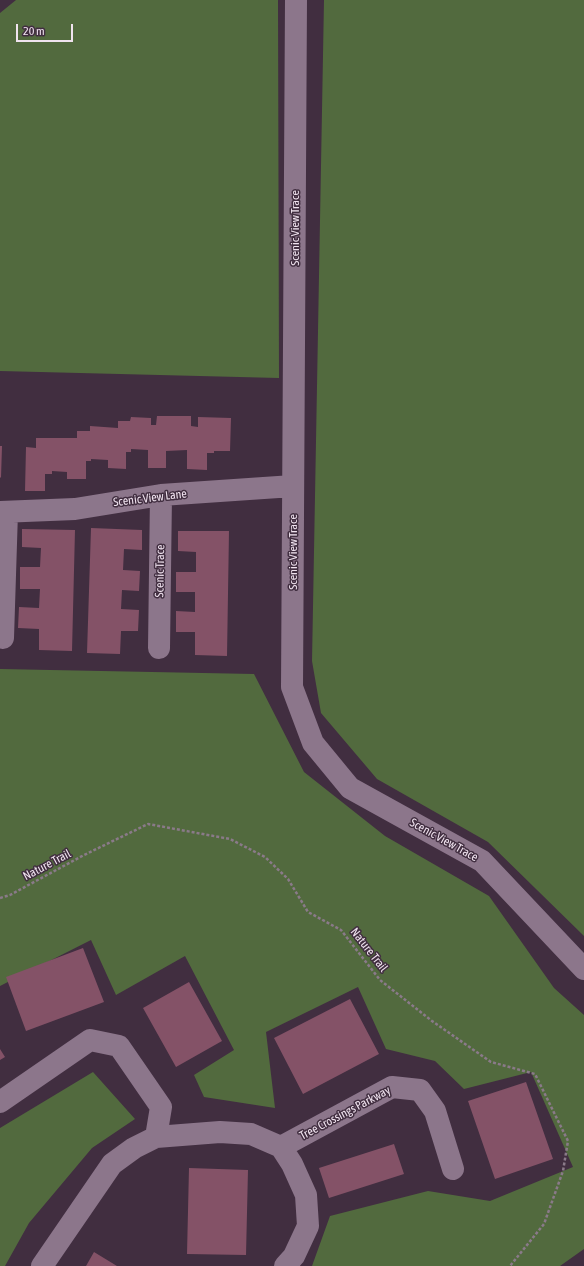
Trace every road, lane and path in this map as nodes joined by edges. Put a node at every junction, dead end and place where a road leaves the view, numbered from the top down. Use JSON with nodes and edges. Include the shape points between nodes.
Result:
{"nodes":[{"id":1,"x":296,"y":0,"type":"edge"},
{"id":2,"x":293,"y":486,"type":"junction"},
{"id":3,"x":161,"y":495,"type":"junction"},
{"id":4,"x":4,"y":512,"type":"edge"},
{"id":5,"x":3,"y":638,"type":"dead end"},
{"id":6,"x":159,"y":648,"type":"dead end"},
{"id":7,"x":0,"y":898,"type":"edge"},
{"id":8,"x":584,"y":969,"type":"edge"},
{"id":9,"x":0,"y":1102,"type":"edge"},
{"id":10,"x":156,"y":1137,"type":"junction"},
{"id":11,"x":280,"y":1147,"type":"junction"},
{"id":12,"x":454,"y":1169,"type":"dead end"},
{"id":13,"x":42,"y":1266,"type":"edge"},
{"id":14,"x":286,"y":1266,"type":"edge"},
{"id":15,"x":510,"y":1266,"type":"edge"}],
"edges":[{"from":1,"to":2,"type":"street","name":"Scenic View Trace"},
{"from":2,"to":3,"type":"street","name":"Scenic View Lane"},
{"from":2,"to":8,"type":"street","name":"Scenic View Trace","via":[[292,687],[313,743],[350,788],[482,861]]},
{"from":3,"to":4,"type":"street","name":"Scenic View Lane","via":[[75,509]]},
{"from":3,"to":6,"type":"street","name":"Scenic Trace"},
{"from":4,"to":5,"type":"street","name":"Scenic View Lane"},
{"from":7,"to":15,"type":"path","name":"Nature Trail","via":[[148,824],[230,839],[265,858],[288,879],[308,912],[342,930],[380,980],[432,1021],[491,1062],[535,1074],[568,1142],[563,1171],[544,1224]]},
{"from":9,"to":10,"type":"street","via":[[90,1040],[119,1046],[161,1107]]},
{"from":10,"to":11,"type":"street","via":[[220,1132],[251,1134]]},
{"from":10,"to":13,"type":"street","via":[[134,1148],[112,1164]]},
{"from":11,"to":12,"type":"street","name":"Tree Crossings Parkway","via":[[392,1087],[420,1090],[436,1111]]},
{"from":11,"to":14,"type":"street","via":[[292,1164],[306,1195],[308,1226],[294,1256]]}]}
